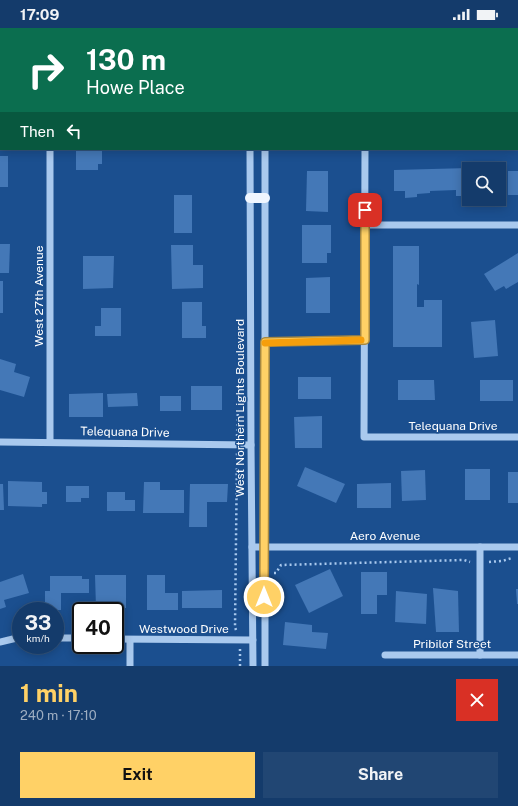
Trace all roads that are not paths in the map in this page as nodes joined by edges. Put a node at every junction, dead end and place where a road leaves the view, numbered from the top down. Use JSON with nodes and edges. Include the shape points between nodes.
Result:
{"nodes":[{"id":1,"x":50,"y":150,"type":"edge"},
{"id":2,"x":250,"y":150,"type":"edge"},
{"id":3,"x":265,"y":150,"type":"edge"},
{"id":4,"x":365,"y":150,"type":"edge"},
{"id":5,"x":250,"y":198,"type":"junction"},
{"id":6,"x":265,"y":198,"type":"junction"},
{"id":7,"x":365,"y":225,"type":"junction"},
{"id":8,"x":518,"y":225,"type":"edge"},
{"id":9,"x":365,"y":340,"type":"junction"},
{"id":10,"x":265,"y":342,"type":"junction"},
{"id":11,"x":518,"y":437,"type":"edge"},
{"id":12,"x":0,"y":442,"type":"edge"},
{"id":13,"x":50,"y":442,"type":"junction"},
{"id":14,"x":250,"y":445,"type":"junction"},
{"id":15,"x":518,"y":546,"type":"edge"},
{"id":16,"x":252,"y":547,"type":"junction"},
{"id":17,"x":264,"y":547,"type":"junction"},
{"id":18,"x":480,"y":547,"type":"junction"},
{"id":19,"x":12,"y":639,"type":"edge"},
{"id":20,"x":124,"y":640,"type":"edge"},
{"id":21,"x":130,"y":640,"type":"junction"},
{"id":22,"x":253,"y":640,"type":"junction"},
{"id":23,"x":0,"y":642,"type":"edge"},
{"id":24,"x":385,"y":655,"type":"dead end"},
{"id":25,"x":480,"y":655,"type":"junction"},
{"id":26,"x":518,"y":655,"type":"edge"},
{"id":27,"x":130,"y":666,"type":"edge"},
{"id":28,"x":253,"y":666,"type":"edge"},
{"id":29,"x":265,"y":666,"type":"edge"}],
"edges":[{"from":1,"to":13,"type":"street","name":"West 27th Avenue"},
{"from":2,"to":5,"type":"street","name":"West Northern Lights Boulevard"},
{"from":3,"to":6,"type":"street","name":"West Northern Lights Boulevard"},
{"from":4,"to":7,"type":"street"},
{"from":5,"to":6,"type":"main road"},
{"from":5,"to":14,"type":"street","name":"West Northern Lights Boulevard"},
{"from":6,"to":10,"type":"street","name":"West Northern Lights Boulevard"},
{"from":7,"to":8,"type":"street"},
{"from":7,"to":9,"type":"street"},
{"from":9,"to":10,"type":"street"},
{"from":9,"to":11,"type":"street","name":"Telequana Drive","via":[[364,437]]},
{"from":10,"to":17,"type":"street","name":"West Northern Lights Boulevard"},
{"from":12,"to":13,"type":"street","name":"Telequana Drive"},
{"from":13,"to":14,"type":"street","name":"Telequana Drive"},
{"from":14,"to":16,"type":"street","name":"West Northern Lights Boulevard"},
{"from":15,"to":18,"type":"street","name":"Aero Avenue"},
{"from":16,"to":17,"type":"street","name":"Aero Avenue"},
{"from":16,"to":22,"type":"street","name":"West Northern Lights Boulevard"},
{"from":17,"to":18,"type":"street","name":"Aero Avenue"},
{"from":17,"to":29,"type":"street","name":"West Northern Lights Boulevard"},
{"from":18,"to":25,"type":"street"},
{"from":19,"to":23,"type":"street"},
{"from":20,"to":21,"type":"street","name":"Westwood Drive"},
{"from":21,"to":22,"type":"street","name":"Westwood Drive"},
{"from":21,"to":27,"type":"street"},
{"from":22,"to":28,"type":"street","name":"West Northern Lights Boulevard"},
{"from":24,"to":25,"type":"street","name":"Pribilof Street"},
{"from":25,"to":26,"type":"street","name":"Pribilof Street"}]}
